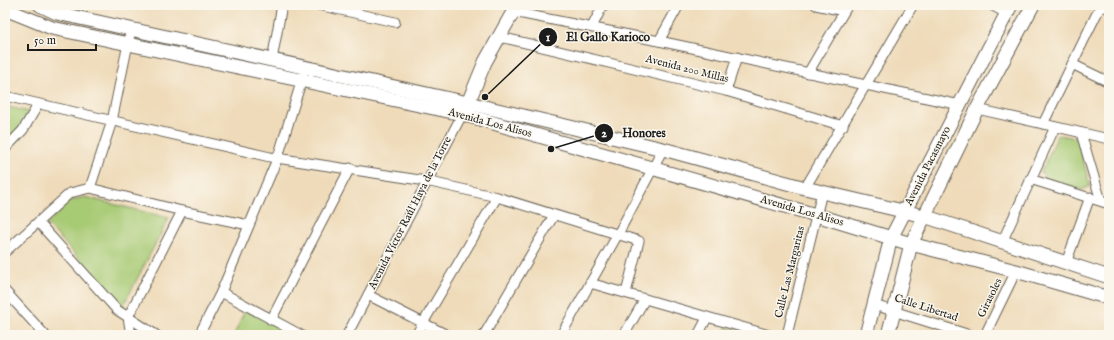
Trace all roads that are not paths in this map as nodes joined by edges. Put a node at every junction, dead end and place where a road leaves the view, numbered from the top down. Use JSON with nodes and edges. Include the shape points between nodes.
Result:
{"nodes":[{"id":1,"x":40,"y":5,"type":"edge"},
{"id":2,"x":282,"y":5,"type":"edge"},
{"id":3,"x":318,"y":5,"type":"edge"},
{"id":4,"x":603,"y":5,"type":"edge"},
{"id":5,"x":679,"y":5,"type":"edge"},
{"id":6,"x":816,"y":5,"type":"edge"},
{"id":7,"x":913,"y":5,"type":"edge"},
{"id":8,"x":991,"y":5,"type":"edge"},
{"id":9,"x":1032,"y":5,"type":"edge"},
{"id":10,"x":1101,"y":5,"type":"edge"},
{"id":11,"x":515,"y":8,"type":"edge"},
{"id":12,"x":846,"y":8,"type":"edge"},
{"id":13,"x":5,"y":9,"type":"edge"},
{"id":14,"x":58,"y":9,"type":"edge"},
{"id":15,"x":1009,"y":9,"type":"edge"},
{"id":16,"x":1109,"y":9,"type":"edge"},
{"id":17,"x":395,"y":22,"type":"dead end"},
{"id":18,"x":592,"y":27,"type":"junction"},
{"id":19,"x":52,"y":28,"type":"junction"},
{"id":20,"x":131,"y":29,"type":"junction"},
{"id":21,"x":500,"y":37,"type":"junction"},
{"id":22,"x":659,"y":41,"type":"junction"},
{"id":23,"x":127,"y":44,"type":"junction"},
{"id":24,"x":737,"y":57,"type":"junction"},
{"id":25,"x":272,"y":60,"type":"junction"},
{"id":26,"x":1072,"y":64,"type":"junction"},
{"id":27,"x":306,"y":67,"type":"junction"},
{"id":28,"x":808,"y":73,"type":"junction"},
{"id":29,"x":302,"y":80,"type":"junction"},
{"id":30,"x":1109,"y":82,"type":"edge"},
{"id":31,"x":867,"y":85,"type":"junction"},
{"id":32,"x":726,"y":91,"type":"junction"},
{"id":33,"x":5,"y":96,"type":"edge"},
{"id":34,"x":468,"y":102,"type":"junction"},
{"id":35,"x":38,"y":105,"type":"junction"},
{"id":36,"x":960,"y":105,"type":"junction"},
{"id":37,"x":977,"y":109,"type":"junction"},
{"id":38,"x":462,"y":114,"type":"junction"},
{"id":39,"x":112,"y":121,"type":"junction"},
{"id":40,"x":1043,"y":124,"type":"junction"},
{"id":41,"x":843,"y":126,"type":"junction"},
{"id":42,"x":1055,"y":127,"type":"junction"},
{"id":43,"x":1081,"y":133,"type":"junction"},
{"id":44,"x":1109,"y":139,"type":"edge"},
{"id":45,"x":5,"y":148,"type":"edge"},
{"id":46,"x":663,"y":149,"type":"junction"},
{"id":47,"x":278,"y":157,"type":"junction"},
{"id":48,"x":350,"y":168,"type":"junction"},
{"id":49,"x":653,"y":168,"type":"junction"},
{"id":50,"x":1030,"y":179,"type":"junction"},
{"id":51,"x":426,"y":181,"type":"junction"},
{"id":52,"x":90,"y":188,"type":"junction"},
{"id":53,"x":805,"y":188,"type":"junction"},
{"id":54,"x":822,"y":192,"type":"junction"},
{"id":55,"x":497,"y":197,"type":"junction"},
{"id":56,"x":1090,"y":197,"type":"junction"},
{"id":57,"x":1105,"y":202,"type":"edge"},
{"id":58,"x":182,"y":211,"type":"junction"},
{"id":59,"x":905,"y":211,"type":"junction"},
{"id":60,"x":816,"y":215,"type":"junction"},
{"id":61,"x":554,"y":216,"type":"junction"},
{"id":62,"x":924,"y":216,"type":"junction"},
{"id":63,"x":38,"y":222,"type":"junction"},
{"id":64,"x":249,"y":225,"type":"junction"},
{"id":65,"x":618,"y":234,"type":"junction"},
{"id":66,"x":891,"y":238,"type":"junction"},
{"id":67,"x":1002,"y":242,"type":"junction"},
{"id":68,"x":911,"y":244,"type":"junction"},
{"id":69,"x":5,"y":252,"type":"edge"},
{"id":70,"x":1066,"y":263,"type":"junction"},
{"id":71,"x":1016,"y":271,"type":"junction"},
{"id":72,"x":1109,"y":277,"type":"edge"},
{"id":73,"x":590,"y":283,"type":"junction"},
{"id":74,"x":5,"y":291,"type":"edge"},
{"id":75,"x":221,"y":292,"type":"junction"},
{"id":76,"x":626,"y":293,"type":"junction"},
{"id":77,"x":368,"y":294,"type":"junction"},
{"id":78,"x":1109,"y":298,"type":"edge"},
{"id":79,"x":645,"y":299,"type":"junction"},
{"id":80,"x":874,"y":305,"type":"junction"},
{"id":81,"x":894,"y":310,"type":"junction"},
{"id":82,"x":128,"y":317,"type":"junction"},
{"id":83,"x":707,"y":318,"type":"junction"},
{"id":84,"x":271,"y":320,"type":"junction"},
{"id":85,"x":423,"y":323,"type":"junction"},
{"id":86,"x":45,"y":335,"type":"edge"},
{"id":87,"x":131,"y":335,"type":"edge"},
{"id":88,"x":156,"y":335,"type":"edge"},
{"id":89,"x":199,"y":335,"type":"edge"},
{"id":90,"x":301,"y":335,"type":"edge"},
{"id":91,"x":348,"y":335,"type":"edge"},
{"id":92,"x":416,"y":335,"type":"edge"},
{"id":93,"x":447,"y":335,"type":"edge"},
{"id":94,"x":484,"y":335,"type":"edge"},
{"id":95,"x":561,"y":335,"type":"edge"},
{"id":96,"x":624,"y":335,"type":"edge"},
{"id":97,"x":698,"y":335,"type":"edge"},
{"id":98,"x":769,"y":335,"type":"edge"},
{"id":99,"x":786,"y":335,"type":"edge"},
{"id":100,"x":866,"y":335,"type":"edge"},
{"id":101,"x":888,"y":335,"type":"edge"},
{"id":102,"x":970,"y":335,"type":"edge"},
{"id":103,"x":985,"y":335,"type":"edge"}],
"edges":[{"from":1,"to":14,"type":"street","name":"Avenida Los Alisos"},
{"from":2,"to":25,"type":"street"},
{"from":3,"to":17,"type":"street"},
{"from":4,"to":18,"type":"street"},
{"from":5,"to":22,"type":"street"},
{"from":6,"to":12,"type":"street"},
{"from":7,"to":31,"type":"street"},
{"from":8,"to":15,"type":"street"},
{"from":9,"to":37,"type":"street","name":"Avenida Pacasmayo"},
{"from":10,"to":16,"type":"street"},
{"from":10,"to":26,"type":"street"},
{"from":11,"to":18,"type":"street"},
{"from":11,"to":21,"type":"street","name":"Avenida Víctor Raúl Haya de la Torre"},
{"from":12,"to":28,"type":"street"},
{"from":13,"to":19,"type":"street","name":"Avenida Los Alisos"},
{"from":14,"to":19,"type":"street"},
{"from":14,"to":20,"type":"street","name":"Avenida Los Alisos"},
{"from":15,"to":36,"type":"street","name":"Avenida Pacasmayo"},
{"from":18,"to":22,"type":"street"},
{"from":19,"to":23,"type":"street","name":"Avenida Los Alisos"},
{"from":20,"to":23,"type":"street"},
{"from":20,"to":25,"type":"street","name":"Avenida Los Alisos"},
{"from":21,"to":32,"type":"street","name":"Avenida 200 Millas"},
{"from":21,"to":34,"type":"street","name":"Avenida Víctor Raúl Haya de la Torre","via":[[485,62]]},
{"from":22,"to":24,"type":"street"},
{"from":23,"to":29,"type":"street","name":"Avenida Los Alisos"},
{"from":23,"to":39,"type":"street"},
{"from":24,"to":28,"type":"street"},
{"from":24,"to":32,"type":"street"},
{"from":25,"to":27,"type":"street","name":"Avenida Los Alisos"},
{"from":26,"to":30,"type":"street"},
{"from":26,"to":40,"type":"street"},
{"from":27,"to":29,"type":"street"},
{"from":27,"to":34,"type":"street","name":"Avenida Los Alisos"},
{"from":28,"to":31,"type":"street"},
{"from":29,"to":38,"type":"street","name":"Avenida Los Alisos"},
{"from":29,"to":47,"type":"street"},
{"from":31,"to":36,"type":"street"},
{"from":31,"to":41,"type":"street"},
{"from":32,"to":41,"type":"street","name":"Avenida 200 Millas"},
{"from":33,"to":35,"type":"street"},
{"from":34,"to":38,"type":"street","name":"Avenida Víctor Raúl Haya de la Torre"},
{"from":34,"to":46,"type":"street","name":"Avenida Los Alisos"},
{"from":35,"to":39,"type":"street"},
{"from":35,"to":45,"type":"street","via":[[23,130]]},
{"from":36,"to":59,"type":"street","name":"Avenida Pacasmayo"},
{"from":37,"to":40,"type":"street"},
{"from":37,"to":62,"type":"street","name":"Avenida Pacasmayo"},
{"from":38,"to":49,"type":"street","name":"Avenida Los Alisos"},
{"from":38,"to":51,"type":"street","name":"Avenida Víctor Raúl Haya de la Torre"},
{"from":39,"to":47,"type":"street"},
{"from":39,"to":52,"type":"street"},
{"from":40,"to":42,"type":"street"},
{"from":41,"to":53,"type":"street"},
{"from":42,"to":43,"type":"street"},
{"from":42,"to":50,"type":"street"},
{"from":43,"to":44,"type":"street"},
{"from":43,"to":57,"type":"street"},
{"from":46,"to":49,"type":"street"},
{"from":46,"to":53,"type":"street","name":"Avenida Los Alisos"},
{"from":47,"to":48,"type":"street"},
{"from":47,"to":64,"type":"street"},
{"from":48,"to":51,"type":"street"},
{"from":48,"to":84,"type":"street"},
{"from":49,"to":60,"type":"street","name":"Avenida Los Alisos"},
{"from":49,"to":65,"type":"street"},
{"from":50,"to":56,"type":"street"},
{"from":50,"to":67,"type":"street"},
{"from":51,"to":55,"type":"street"},
{"from":51,"to":77,"type":"street","name":"Avenida Víctor Raúl Haya de la Torre"},
{"from":52,"to":58,"type":"street"},
{"from":52,"to":63,"type":"street","via":[[70,193]]},
{"from":53,"to":54,"type":"street","name":"Avenida Los Alisos"},
{"from":54,"to":59,"type":"street","name":"Avenida Los Alisos"},
{"from":54,"to":60,"type":"street","name":"Calle Las Margaritas"},
{"from":55,"to":61,"type":"street"},
{"from":55,"to":85,"type":"street"},
{"from":56,"to":57,"type":"street"},
{"from":56,"to":70,"type":"street"},
{"from":58,"to":64,"type":"street"},
{"from":58,"to":82,"type":"street"},
{"from":59,"to":62,"type":"street","name":"Avenida Los Alisos"},
{"from":59,"to":66,"type":"street","name":"Avenida Pacasmayo"},
{"from":60,"to":66,"type":"street","name":"Avenida Los Alisos"},
{"from":60,"to":99,"type":"street","name":"Calle Las Margaritas"},
{"from":61,"to":65,"type":"street"},
{"from":61,"to":94,"type":"street"},
{"from":62,"to":67,"type":"street","name":"Avenida Los Alisos"},
{"from":62,"to":68,"type":"street","name":"Avenida Pacasmayo"},
{"from":63,"to":69,"type":"street"},
{"from":63,"to":82,"type":"street","via":[[117,310]]},
{"from":64,"to":75,"type":"street"},
{"from":65,"to":73,"type":"street"},
{"from":65,"to":76,"type":"street","via":[[639,241]]},
{"from":66,"to":68,"type":"street","name":"Avenida Los Alisos"},
{"from":66,"to":80,"type":"street","name":"Avenida Pacasmayo"},
{"from":67,"to":70,"type":"street","name":"Avenida Los Alisos"},
{"from":68,"to":71,"type":"street","name":"Avenida Los Alisos"},
{"from":68,"to":81,"type":"street","name":"Avenida Pacasmayo"},
{"from":70,"to":72,"type":"street","name":"Avenida Los Alisos"},
{"from":71,"to":78,"type":"street","name":"Avenida Los Alisos"},
{"from":71,"to":103,"type":"street","name":"Girasoles"},
{"from":73,"to":76,"type":"street"},
{"from":73,"to":95,"type":"street"},
{"from":74,"to":86,"type":"street"},
{"from":75,"to":84,"type":"street"},
{"from":75,"to":89,"type":"street"},
{"from":76,"to":79,"type":"street"},
{"from":77,"to":85,"type":"street"},
{"from":77,"to":91,"type":"street","name":"Avenida Víctor Raúl Haya de la Torre"},
{"from":79,"to":83,"type":"street"},
{"from":79,"to":96,"type":"street"},
{"from":80,"to":81,"type":"street","name":"Calle Libertad"},
{"from":80,"to":100,"type":"street","name":"Avenida Pacasmayo"},
{"from":81,"to":101,"type":"street","name":"Avenida Pacasmayo"},
{"from":81,"to":102,"type":"street","name":"Calle Libertad"},
{"from":82,"to":87,"type":"street"},
{"from":82,"to":88,"type":"street"},
{"from":83,"to":97,"type":"street"},
{"from":83,"to":98,"type":"street"},
{"from":84,"to":90,"type":"street"},
{"from":85,"to":92,"type":"street"},
{"from":85,"to":93,"type":"street"}]}
